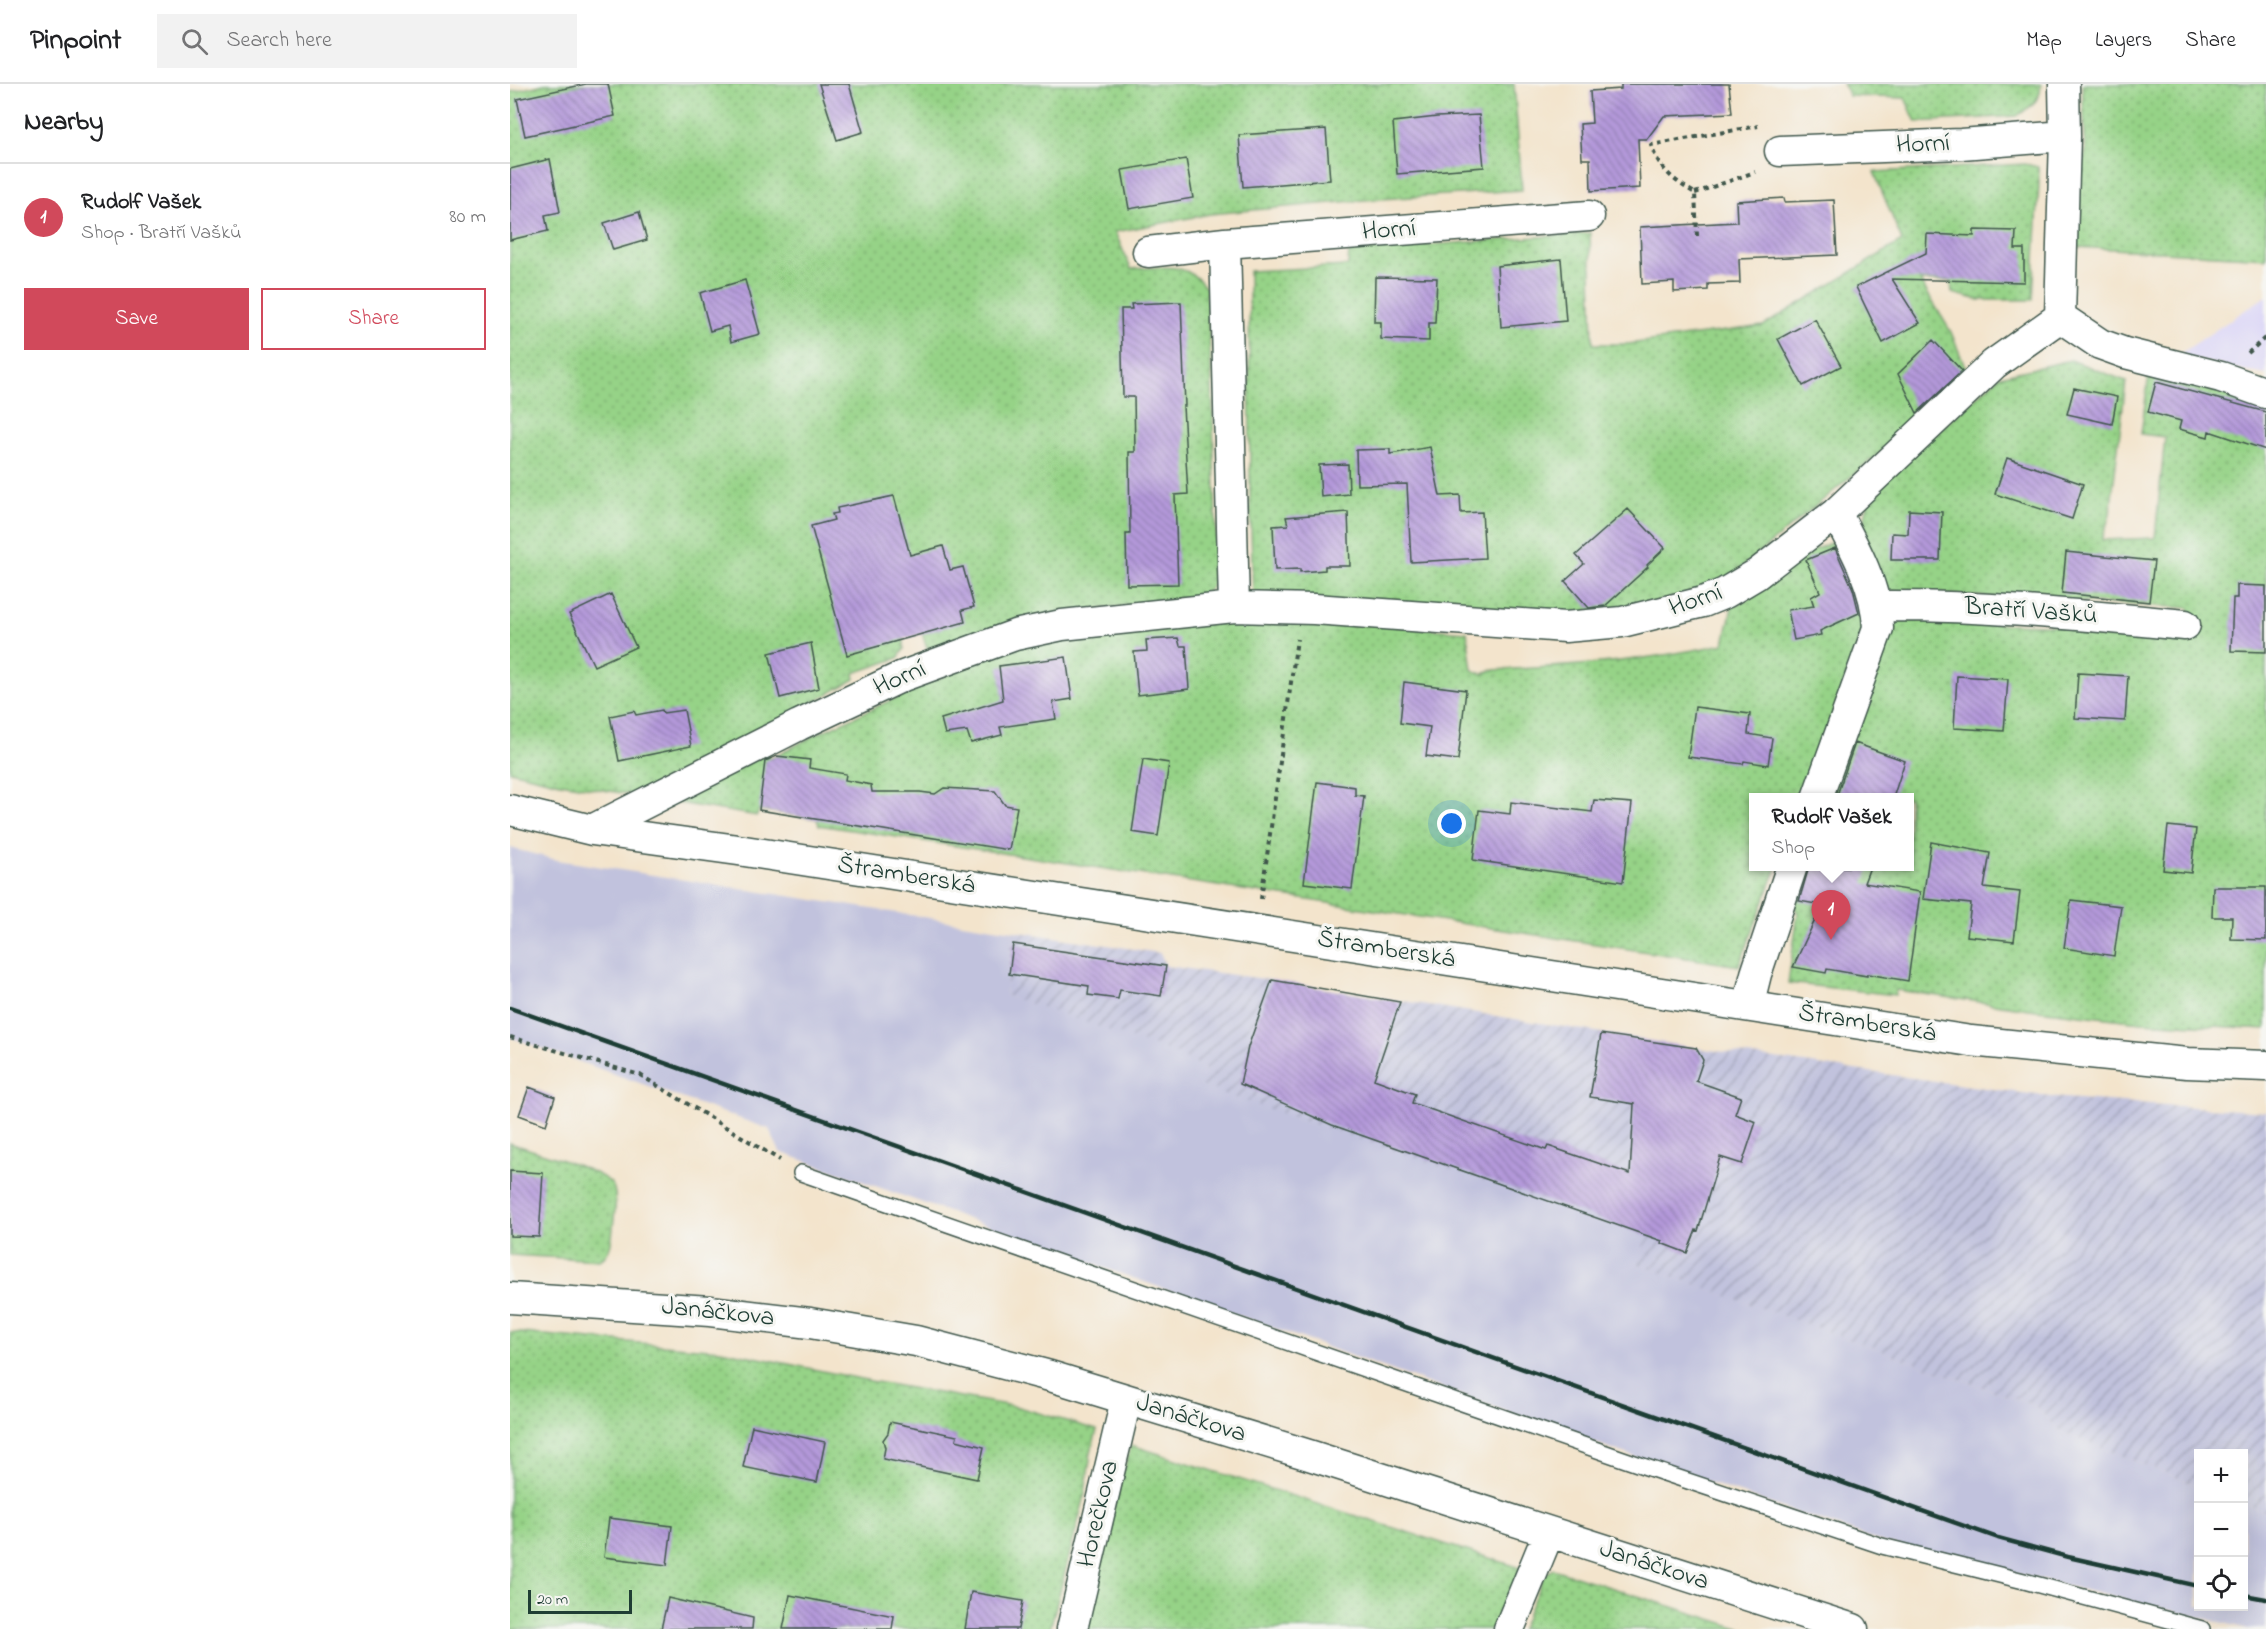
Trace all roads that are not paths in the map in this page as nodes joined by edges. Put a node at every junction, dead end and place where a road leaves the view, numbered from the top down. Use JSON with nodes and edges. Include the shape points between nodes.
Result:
{"nodes":[{"id":1,"x":2064,"y":84,"type":"edge"},
{"id":2,"x":2065,"y":136,"type":"junction"},
{"id":3,"x":1780,"y":151,"type":"road end"},
{"id":4,"x":1589,"y":216,"type":"dead end"},
{"id":5,"x":1225,"y":243,"type":"junction"},
{"id":6,"x":1148,"y":252,"type":"dead end"},
{"id":7,"x":2060,"y":317,"type":"junction"},
{"id":8,"x":2266,"y":393,"type":"edge"},
{"id":9,"x":1836,"y":513,"type":"junction"},
{"id":10,"x":1877,"y":606,"type":"junction"},
{"id":11,"x":1234,"y":608,"type":"junction"},
{"id":12,"x":2185,"y":625,"type":"dead end"},
{"id":13,"x":1819,"y":793,"type":"edge"},
{"id":14,"x":510,"y":810,"type":"edge"},
{"id":15,"x":592,"y":830,"type":"junction"},
{"id":16,"x":1791,"y":871,"type":"edge"},
{"id":17,"x":1748,"y":1006,"type":"junction"},
{"id":18,"x":2266,"y":1066,"type":"edge"},
{"id":19,"x":801,"y":1173,"type":"road end"},
{"id":20,"x":510,"y":1298,"type":"edge"},
{"id":21,"x":1126,"y":1400,"type":"junction"},
{"id":22,"x":1549,"y":1532,"type":"junction"},
{"id":23,"x":1072,"y":1629,"type":"edge"},
{"id":24,"x":1509,"y":1629,"type":"edge"},
{"id":25,"x":1853,"y":1629,"type":"edge"},
{"id":26,"x":2202,"y":1629,"type":"edge"}],
"edges":[{"from":1,"to":2,"type":"street"},
{"from":2,"to":3,"type":"street","name":"Horní"},
{"from":2,"to":7,"type":"street"},
{"from":4,"to":5,"type":"street","name":"Horní"},
{"from":5,"to":6,"type":"street","name":"Horní"},
{"from":5,"to":11,"type":"street"},
{"from":7,"to":8,"type":"street","via":[[2100,344]]},
{"from":7,"to":9,"type":"street","name":"Horní","via":[[1994,364]]},
{"from":9,"to":10,"type":"street"},
{"from":9,"to":11,"type":"street","name":"Horní","via":[[1757,574],[1725,593],[1703,603],[1622,622],[1565,627]]},
{"from":10,"to":12,"type":"street","name":"Bratří Vašků","via":[[2035,610]]},
{"from":10,"to":13,"type":"street","via":[[1878,628]]},
{"from":11,"to":15,"type":"street","name":"Horní","via":[[1062,625],[1016,635],[903,676]]},
{"from":14,"to":15,"type":"street","name":"Štramberská"},
{"from":15,"to":17,"type":"street","name":"Štramberská"},
{"from":16,"to":17,"type":"street"},
{"from":17,"to":18,"type":"street","name":"Štramberská","via":[[1971,1041],[2187,1063]]},
{"from":19,"to":26,"type":"lane","via":[[1882,1546]]},
{"from":20,"to":21,"type":"street","name":"Janáčkova","via":[[710,1311],[857,1331],[927,1344]]},
{"from":21,"to":22,"type":"street","name":"Janáčkova"},
{"from":21,"to":23,"type":"street","name":"Horečkova"},
{"from":22,"to":24,"type":"street"},
{"from":22,"to":25,"type":"street","name":"Janáčkova"}]}
